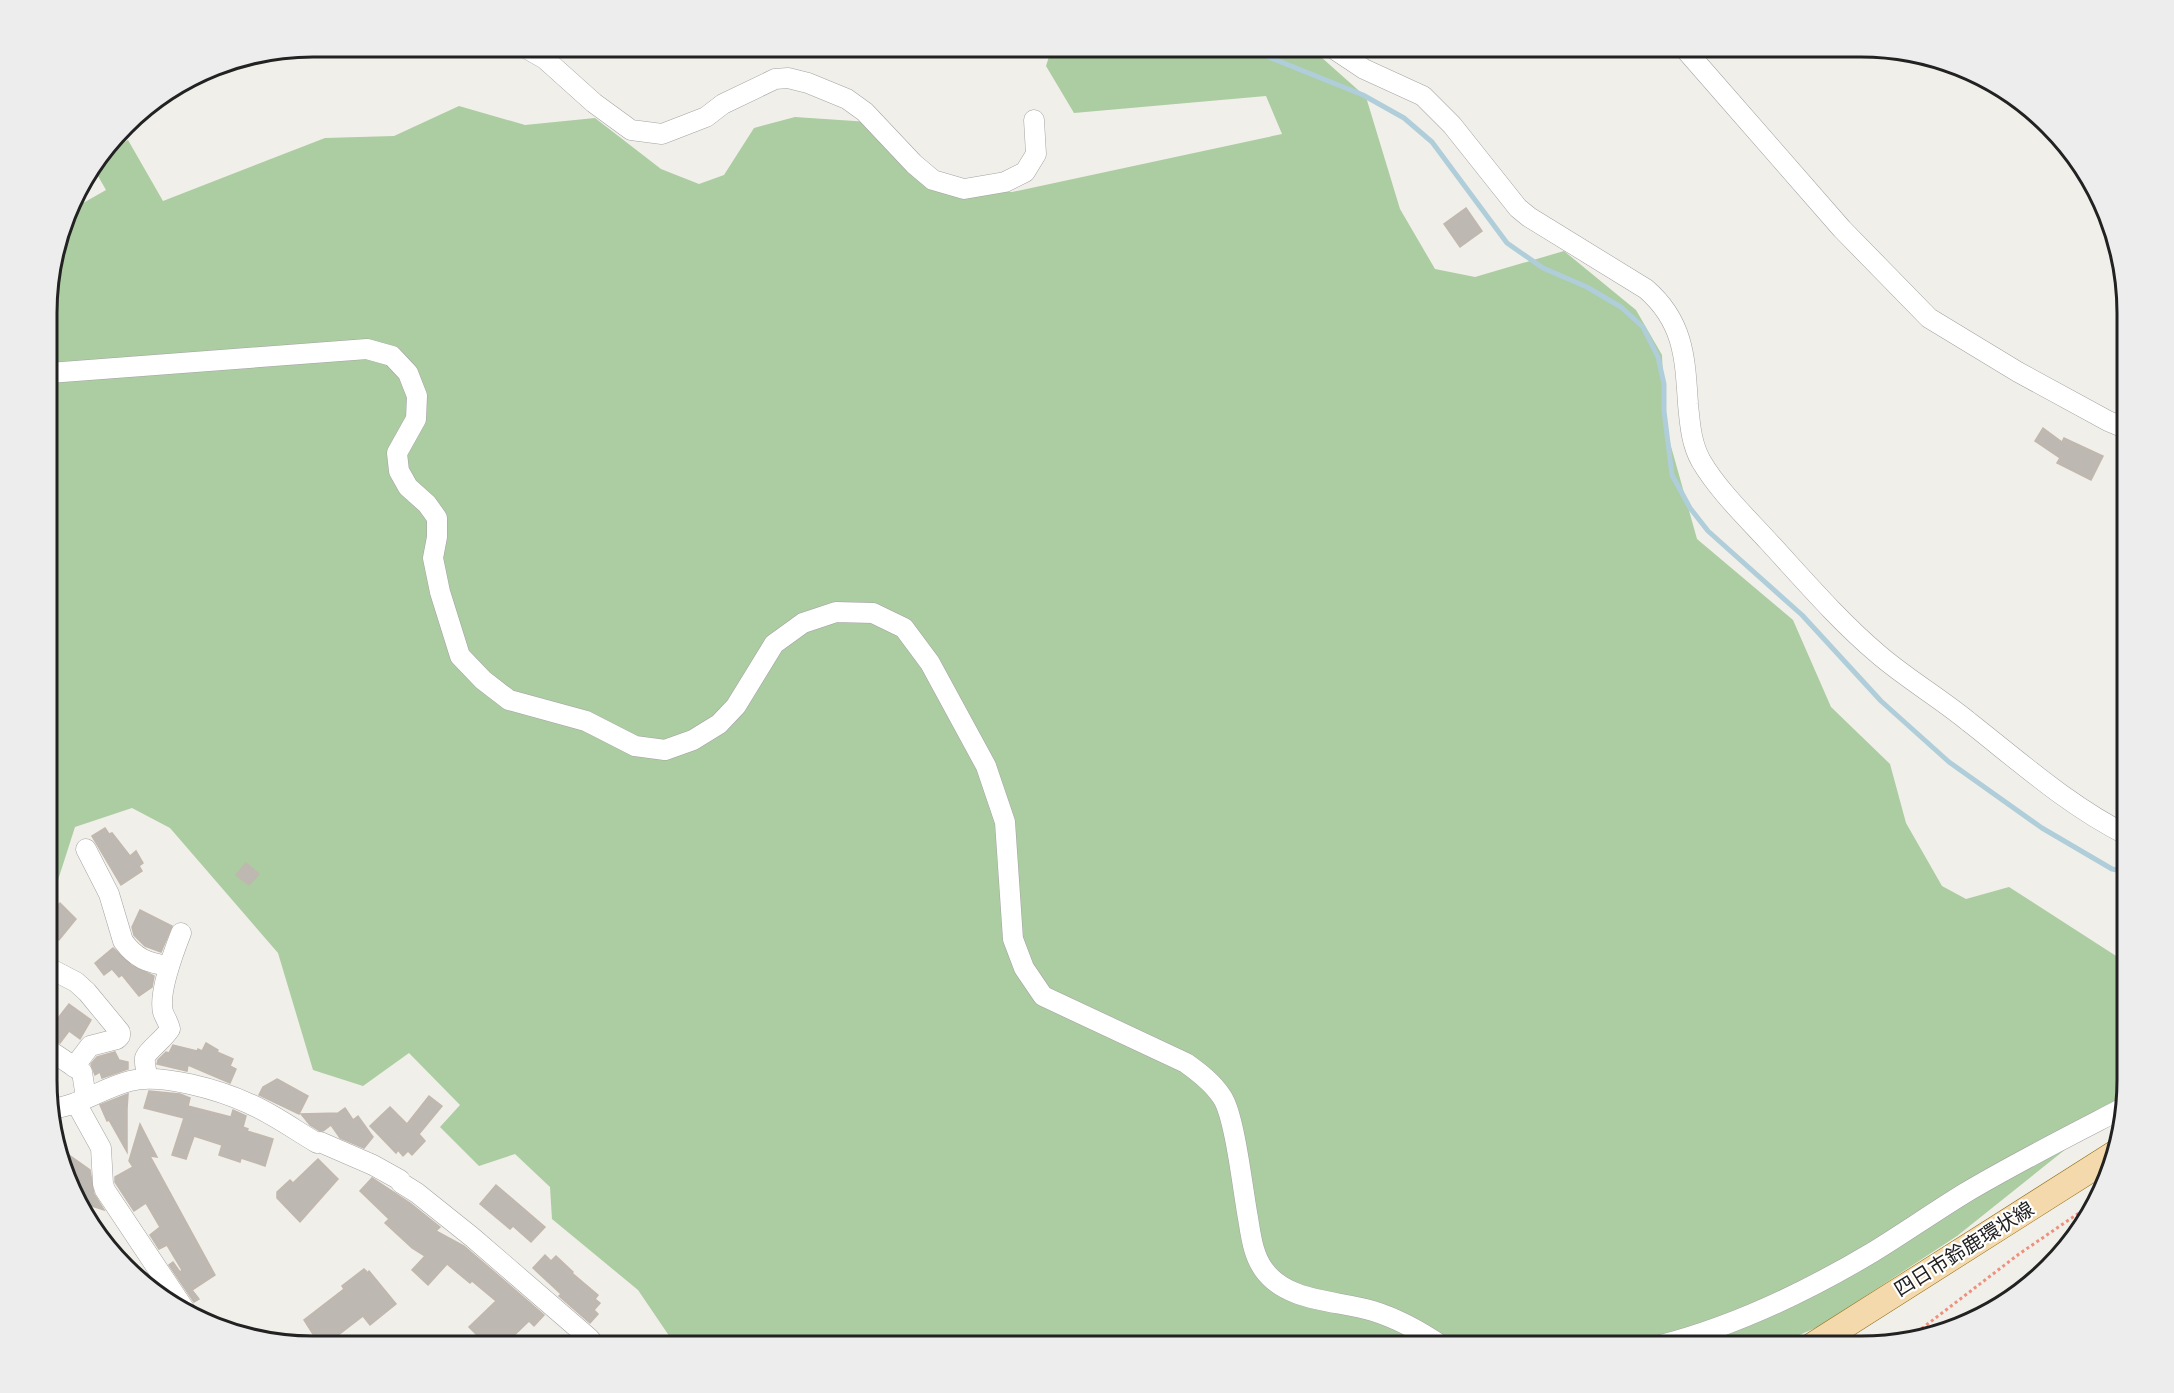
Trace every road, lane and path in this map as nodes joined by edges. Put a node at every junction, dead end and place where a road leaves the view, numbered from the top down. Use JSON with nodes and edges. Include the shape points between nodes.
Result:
{"nodes":[{"id":1,"x":542,"y":57,"type":"edge"},
{"id":2,"x":1347,"y":57,"type":"edge"},
{"id":3,"x":1693,"y":57,"type":"edge"},
{"id":4,"x":1034,"y":120,"type":"dead end"},
{"id":5,"x":57,"y":372,"type":"edge"},
{"id":6,"x":2117,"y":425,"type":"edge"},
{"id":7,"x":2117,"y":830,"type":"edge"},
{"id":8,"x":86,"y":849,"type":"dead end"},
{"id":9,"x":181,"y":933,"type":"dead end"},
{"id":10,"x":169,"y":966,"type":"junction"},
{"id":11,"x":57,"y":972,"type":"edge"},
{"id":12,"x":57,"y":1055,"type":"edge"},
{"id":13,"x":74,"y":1066,"type":"junction"},
{"id":14,"x":147,"y":1077,"type":"junction"},
{"id":15,"x":81,"y":1101,"type":"junction"},
{"id":16,"x":59,"y":1107,"type":"edge"},
{"id":17,"x":2115,"y":1112,"type":"edge"},
{"id":18,"x":2103,"y":1161,"type":"edge"},
{"id":19,"x":2080,"y":1212,"type":"edge"},
{"id":20,"x":176,"y":1296,"type":"edge"},
{"id":21,"x":1922,"y":1328,"type":"edge"},
{"id":22,"x":587,"y":1336,"type":"edge"},
{"id":23,"x":1427,"y":1336,"type":"edge"},
{"id":24,"x":1695,"y":1336,"type":"edge"},
{"id":25,"x":1828,"y":1336,"type":"edge"}],
"edges":[{"from":1,"to":4,"type":"street","via":[[631,130],[662,134],[706,117],[723,104],[775,79],[808,83],[848,99],[933,180],[964,189],[1005,182],[1025,172],[1036,154]]},
{"from":2,"to":7,"type":"street","via":[[1423,96],[1529,218],[1659,300],[1673,323],[1685,357],[1692,440],[1701,461],[1745,516],[1880,656],[2061,795]]},
{"from":3,"to":6,"type":"street","via":[[1842,229],[1929,318]]},
{"from":5,"to":23,"type":"street","via":[[368,349],[392,356],[408,373],[417,396],[416,419],[397,453],[399,471],[408,487],[437,518],[433,558],[460,656],[509,700],[586,721],[635,746],[665,750],[693,740],[719,724],[736,706],[774,644],[802,623],[836,612],[873,613],[904,628],[930,663],[986,766],[1005,822],[1013,939],[1024,968],[1043,996],[1186,1063],[1203,1074],[1224,1099],[1253,1248],[1264,1270],[1284,1288],[1373,1311]]},
{"from":8,"to":10,"type":"street","via":[[109,894],[127,947],[149,963]]},
{"from":9,"to":10,"type":"street"},
{"from":10,"to":14,"type":"street","via":[[162,1003],[170,1029],[145,1058]]},
{"from":11,"to":13,"type":"street","via":[[87,992],[120,1032],[117,1039],[86,1049]]},
{"from":12,"to":13,"type":"street"},
{"from":13,"to":15,"type":"street","via":[[82,1072]]},
{"from":14,"to":15,"type":"street"},
{"from":14,"to":22,"type":"street","via":[[251,1104],[317,1143],[400,1180]]},
{"from":15,"to":16,"type":"street"},
{"from":15,"to":20,"type":"street","via":[[101,1148],[105,1190]]},
{"from":17,"to":24,"type":"street","via":[[2038,1151],[1872,1253],[1773,1306]]},
{"from":18,"to":25,"type":"main road","name":"四日市鈴鹿環状線"},
{"from":19,"to":21,"type":"path"}]}
